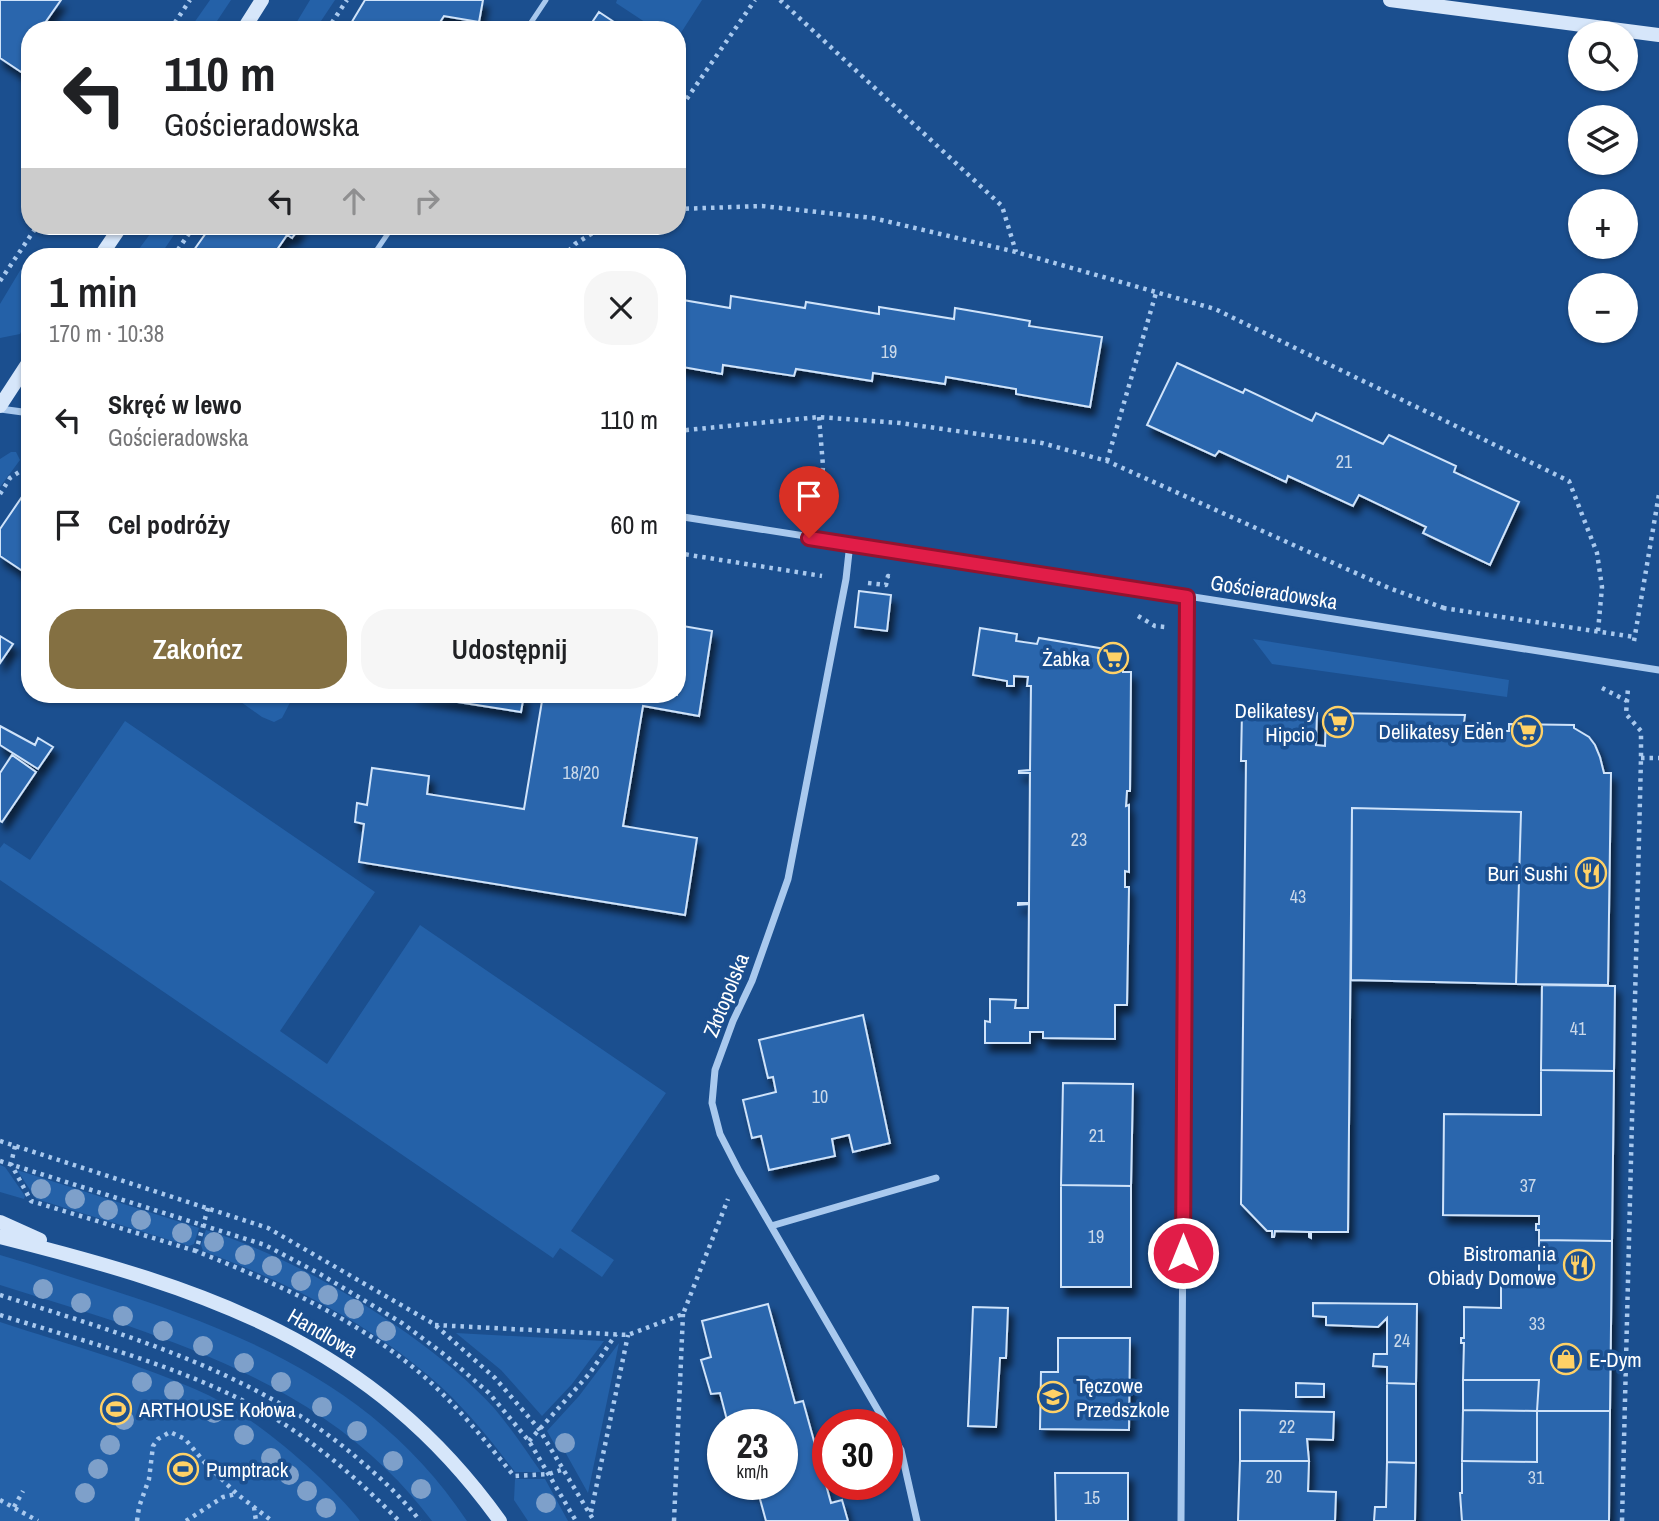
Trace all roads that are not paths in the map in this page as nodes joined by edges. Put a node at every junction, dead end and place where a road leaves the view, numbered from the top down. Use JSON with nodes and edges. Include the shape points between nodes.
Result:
{"nodes":[{"id":1,"x":262,"y":0,"type":"edge"},
{"id":2,"x":547,"y":0,"type":"edge"},
{"id":3,"x":1390,"y":0,"type":"edge"},
{"id":4,"x":249,"y":21,"type":"edge"},
{"id":5,"x":532,"y":21,"type":"edge"},
{"id":6,"x":1659,"y":35,"type":"edge"},
{"id":7,"x":21,"y":374,"type":"edge"},
{"id":8,"x":0,"y":407,"type":"edge"},
{"id":9,"x":21,"y":411,"type":"edge"},
{"id":10,"x":686,"y":517,"type":"edge"},
{"id":11,"x":850,"y":543,"type":"junction"},
{"id":12,"x":1187,"y":597,"type":"junction"},
{"id":13,"x":1659,"y":670,"type":"edge"},
{"id":14,"x":936,"y":1178,"type":"dead end"},
{"id":15,"x":0,"y":1222,"type":"edge"},
{"id":16,"x":771,"y":1226,"type":"junction"},
{"id":17,"x":0,"y":1237,"type":"edge"},
{"id":18,"x":77,"y":1256,"type":"junction"},
{"id":19,"x":878,"y":1409,"type":"edge"},
{"id":20,"x":903,"y":1459,"type":"edge"},
{"id":21,"x":500,"y":1521,"type":"edge"},
{"id":22,"x":917,"y":1521,"type":"edge"},
{"id":23,"x":1181,"y":1521,"type":"edge"}],
"edges":[{"from":1,"to":4,"type":"street"},
{"from":2,"to":5,"type":"lane"},
{"from":3,"to":6,"type":"street"},
{"from":7,"to":8,"type":"street"},
{"from":8,"to":9,"type":"street"},
{"from":10,"to":11,"type":"street","name":"Gościeradowska"},
{"from":11,"to":12,"type":"street","name":"Gościeradowska"},
{"from":11,"to":16,"type":"street","name":"Złotopolska","via":[[788,880],[715,1070],[712,1103],[720,1134]]},
{"from":12,"to":13,"type":"street","name":"Gościeradowska"},
{"from":12,"to":23,"type":"street"},
{"from":14,"to":16,"type":"street"},
{"from":15,"to":18,"type":"street","name":"Handlowa"},
{"from":16,"to":19,"type":"street","name":"Złotopolska"},
{"from":17,"to":18,"type":"street","name":"Handlowa"},
{"from":18,"to":21,"type":"street","name":"Handlowa","via":[[226,1306],[325,1356],[387,1399],[432,1439]]},
{"from":20,"to":22,"type":"street","name":"Złotopolska"}]}
